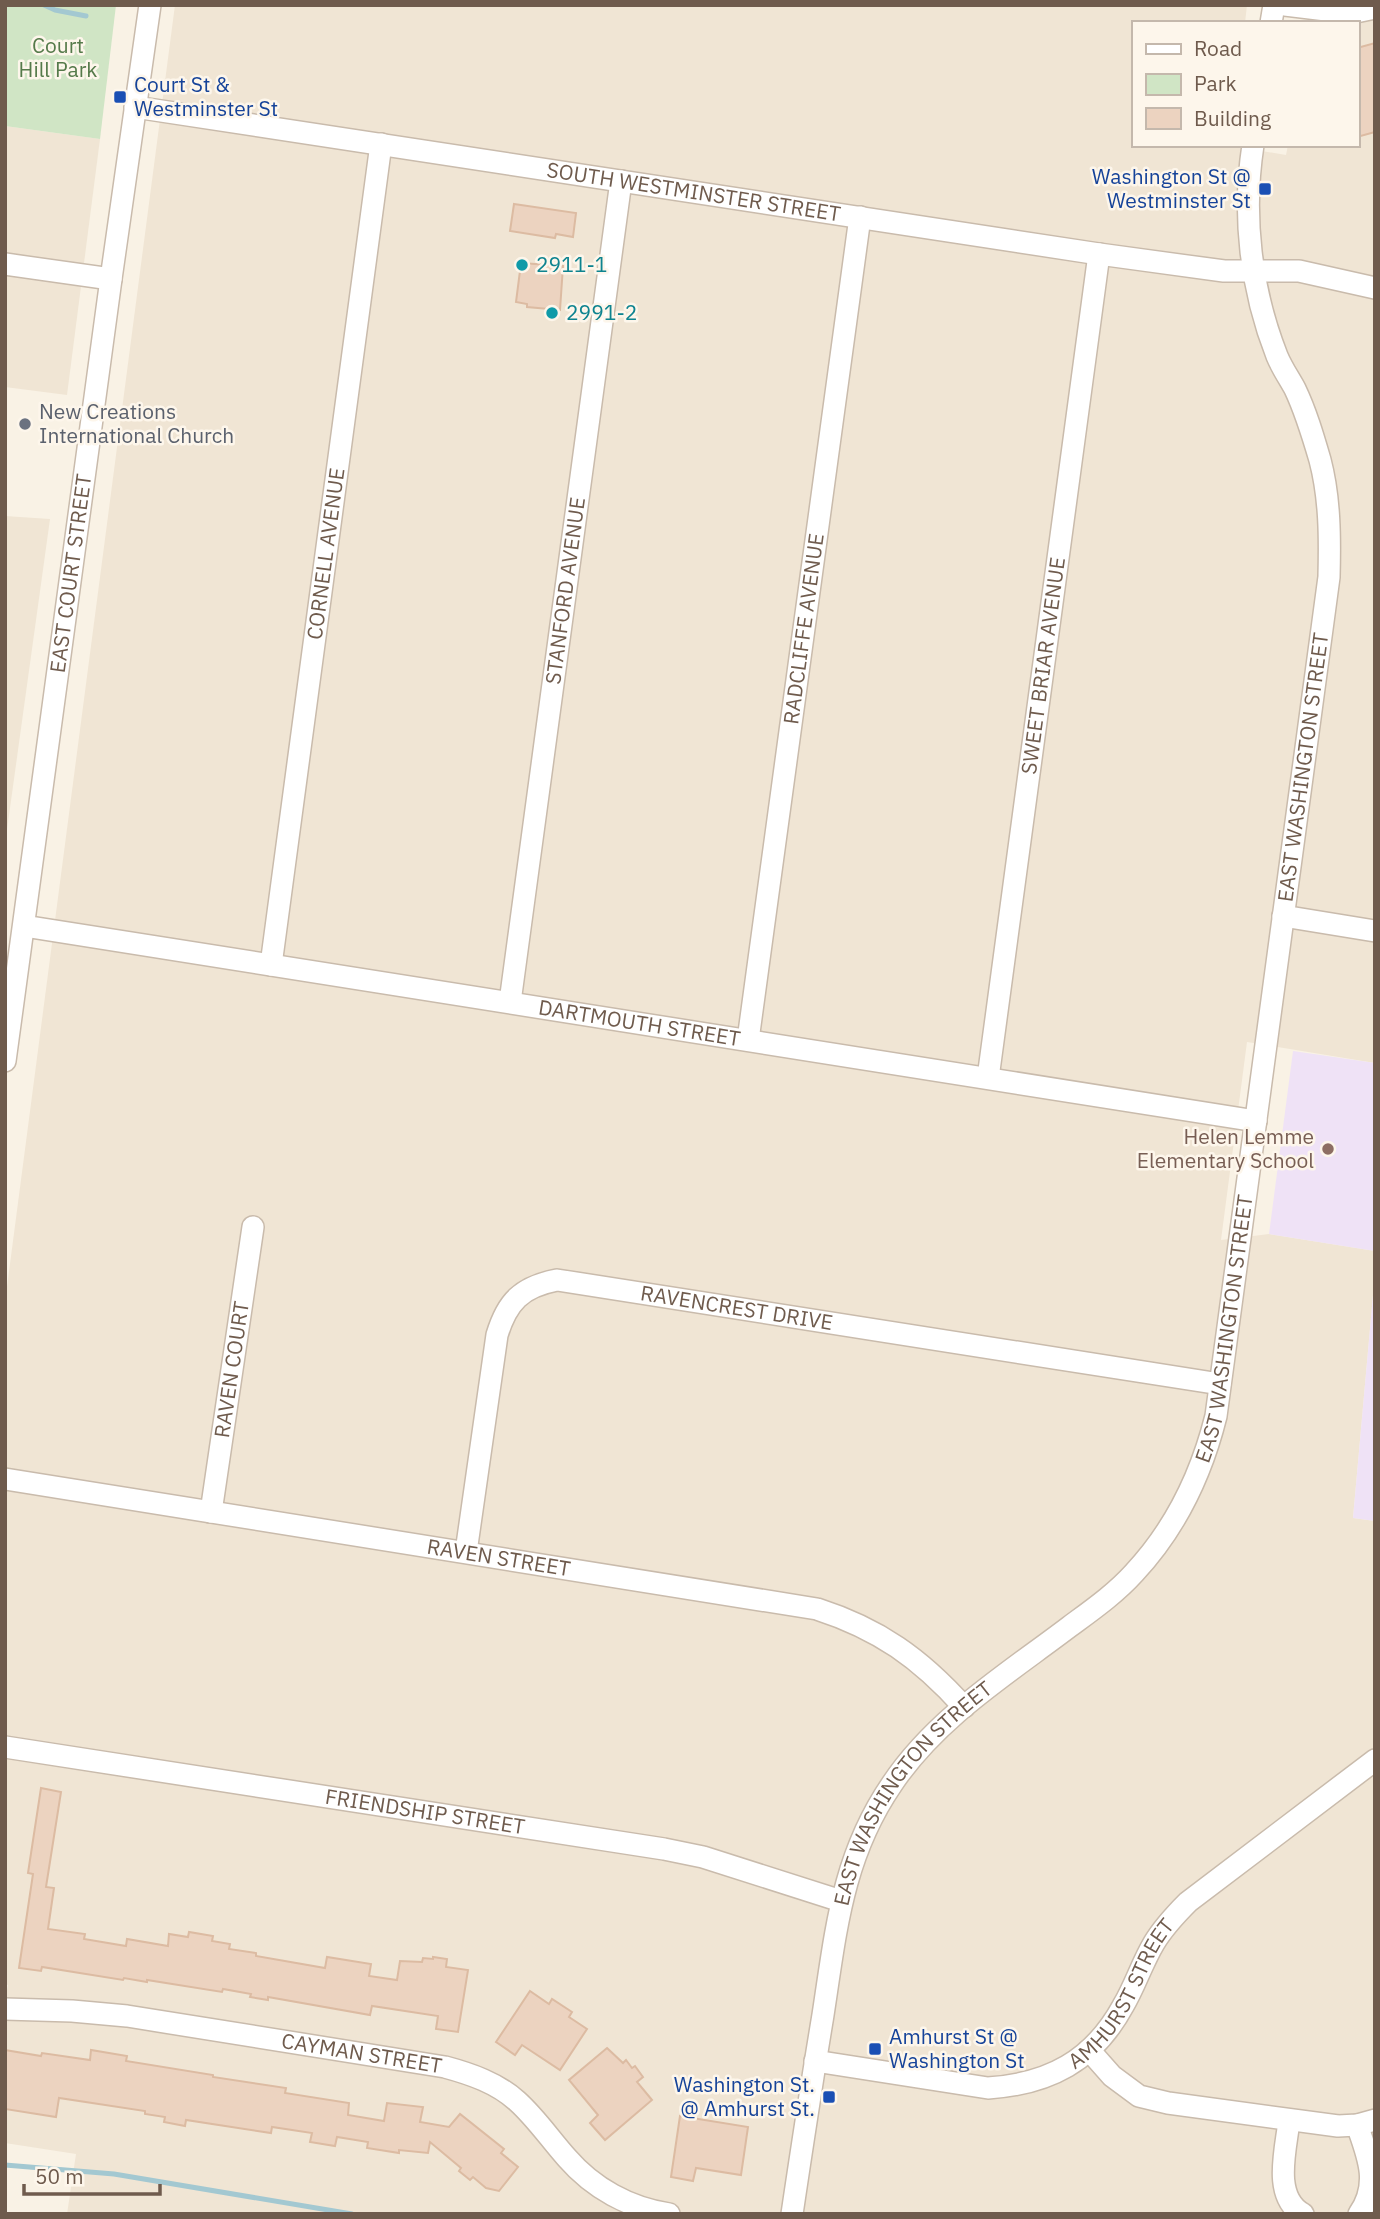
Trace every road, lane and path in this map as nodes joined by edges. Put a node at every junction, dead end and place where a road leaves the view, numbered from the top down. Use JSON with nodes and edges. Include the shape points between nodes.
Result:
{"nodes":[{"id":1,"x":150,"y":5,"type":"edge"},
{"id":2,"x":1285,"y":5,"type":"edge"},
{"id":3,"x":1375,"y":8,"type":"edge"},
{"id":4,"x":135,"y":107,"type":"junction"},
{"id":5,"x":382,"y":144,"type":"junction"},
{"id":6,"x":1253,"y":147,"type":"edge"},
{"id":7,"x":621,"y":181,"type":"junction"},
{"id":8,"x":860,"y":217,"type":"junction"},
{"id":9,"x":1098,"y":254,"type":"junction"},
{"id":10,"x":5,"y":264,"type":"edge"},
{"id":11,"x":1254,"y":271,"type":"junction"},
{"id":12,"x":111,"y":279,"type":"junction"},
{"id":13,"x":1375,"y":288,"type":"edge"},
{"id":14,"x":1283,"y":916,"type":"junction"},
{"id":15,"x":24,"y":926,"type":"junction"},
{"id":16,"x":1375,"y":931,"type":"edge"},
{"id":17,"x":271,"y":965,"type":"junction"},
{"id":18,"x":510,"y":1002,"type":"junction"},
{"id":19,"x":748,"y":1040,"type":"junction"},
{"id":20,"x":5,"y":1061,"type":"edge"},
{"id":21,"x":988,"y":1078,"type":"junction"},
{"id":22,"x":1256,"y":1121,"type":"junction"},
{"id":23,"x":253,"y":1227,"type":"dead end"},
{"id":24,"x":1220,"y":1384,"type":"junction"},
{"id":25,"x":5,"y":1479,"type":"edge"},
{"id":26,"x":211,"y":1512,"type":"junction"},
{"id":27,"x":466,"y":1552,"type":"junction"},
{"id":28,"x":964,"y":1707,"type":"junction"},
{"id":29,"x":5,"y":1747,"type":"edge"},
{"id":30,"x":1375,"y":1760,"type":"edge"},
{"id":31,"x":841,"y":1901,"type":"junction"},
{"id":32,"x":5,"y":2010,"type":"edge"},
{"id":33,"x":1089,"y":2050,"type":"junction"},
{"id":34,"x":815,"y":2061,"type":"junction"},
{"id":35,"x":1289,"y":2121,"type":"junction"},
{"id":36,"x":1366,"y":2122,"type":"edge"},
{"id":37,"x":669,"y":2214,"type":"edge"},
{"id":38,"x":792,"y":2214,"type":"edge"},
{"id":39,"x":1303,"y":2214,"type":"edge"},
{"id":40,"x":1359,"y":2214,"type":"edge"}],
"edges":[{"from":1,"to":4,"type":"street","name":"EAST COURT STREET"},
{"from":2,"to":3,"type":"street","via":[[1351,13]]},
{"from":4,"to":5,"type":"street","name":"SOUTH WESTMINSTER STREET"},
{"from":4,"to":12,"type":"street","name":"EAST COURT STREET"},
{"from":5,"to":7,"type":"street","name":"SOUTH WESTMINSTER STREET"},
{"from":5,"to":17,"type":"street","name":"CORNELL AVENUE"},
{"from":6,"to":11,"type":"street","name":"EAST WASHINGTON STREET","via":[[1248,208]]},
{"from":7,"to":8,"type":"street","name":"SOUTH WESTMINSTER STREET"},
{"from":7,"to":18,"type":"street","name":"STANFORD AVENUE"},
{"from":8,"to":9,"type":"street","name":"SOUTH WESTMINSTER STREET"},
{"from":8,"to":19,"type":"street","name":"RADCLIFFE AVENUE"},
{"from":9,"to":11,"type":"street","name":"SOUTH WESTMINSTER STREET"},
{"from":9,"to":21,"type":"street","name":"SWEET BRIAR AVENUE"},
{"from":10,"to":12,"type":"street"},
{"from":11,"to":13,"type":"street","name":"SOUTH WESTMINSTER STREET","via":[[1299,271]]},
{"from":11,"to":14,"type":"street","name":"EAST WASHINGTON STREET","via":[[1278,358],[1321,463],[1330,539],[1329,577]]},
{"from":12,"to":15,"type":"street","name":"EAST COURT STREET"},
{"from":14,"to":16,"type":"street"},
{"from":14,"to":22,"type":"street","name":"EAST WASHINGTON STREET"},
{"from":15,"to":17,"type":"street","name":"DARTMOUTH STREET"},
{"from":15,"to":20,"type":"street","name":"EAST COURT STREET"},
{"from":17,"to":18,"type":"street","name":"DARTMOUTH STREET"},
{"from":18,"to":19,"type":"street","name":"DARTMOUTH STREET"},
{"from":19,"to":21,"type":"street","name":"DARTMOUTH STREET"},
{"from":21,"to":22,"type":"street","name":"DARTMOUTH STREET"},
{"from":22,"to":24,"type":"street","name":"EAST WASHINGTON STREET"},
{"from":23,"to":26,"type":"street","name":"RAVEN COURT"},
{"from":24,"to":27,"type":"street","name":"RAVENCREST DRIVE","via":[[556,1280],[539,1284],[512,1302],[497,1335]]},
{"from":24,"to":28,"type":"street","name":"EAST WASHINGTON STREET","via":[[1208,1447],[1193,1487],[1161,1542],[1110,1597]]},
{"from":25,"to":26,"type":"street","name":"RAVEN STREET"},
{"from":26,"to":27,"type":"street","name":"RAVEN STREET"},
{"from":27,"to":28,"type":"street","name":"RAVEN STREET","via":[[817,1609],[877,1633],[908,1653]]},
{"from":28,"to":31,"type":"street","name":"EAST WASHINGTON STREET","via":[[921,1747],[892,1784],[858,1846]]},
{"from":29,"to":31,"type":"street","name":"FRIENDSHIP STREET","via":[[664,1849]]},
{"from":30,"to":33,"type":"street","name":"AMHURST STREET","via":[[1171,1919],[1123,2007]]},
{"from":31,"to":34,"type":"street","name":"EAST WASHINGTON STREET"},
{"from":32,"to":37,"type":"street","name":"CAYMAN STREET","via":[[127,2016],[471,2074],[516,2099],[596,2185],[624,2201]]},
{"from":33,"to":34,"type":"street","name":"AMHURST STREET","via":[[1037,2081],[988,2088]]},
{"from":33,"to":35,"type":"street","via":[[1112,2076],[1139,2096]]},
{"from":34,"to":38,"type":"street","name":"EAST WASHINGTON STREET"},
{"from":35,"to":36,"type":"street","via":[[1338,2126]]},
{"from":35,"to":39,"type":"street","via":[[1283,2179],[1286,2195]]},
{"from":36,"to":40,"type":"street","via":[[1372,2184]]}]}
